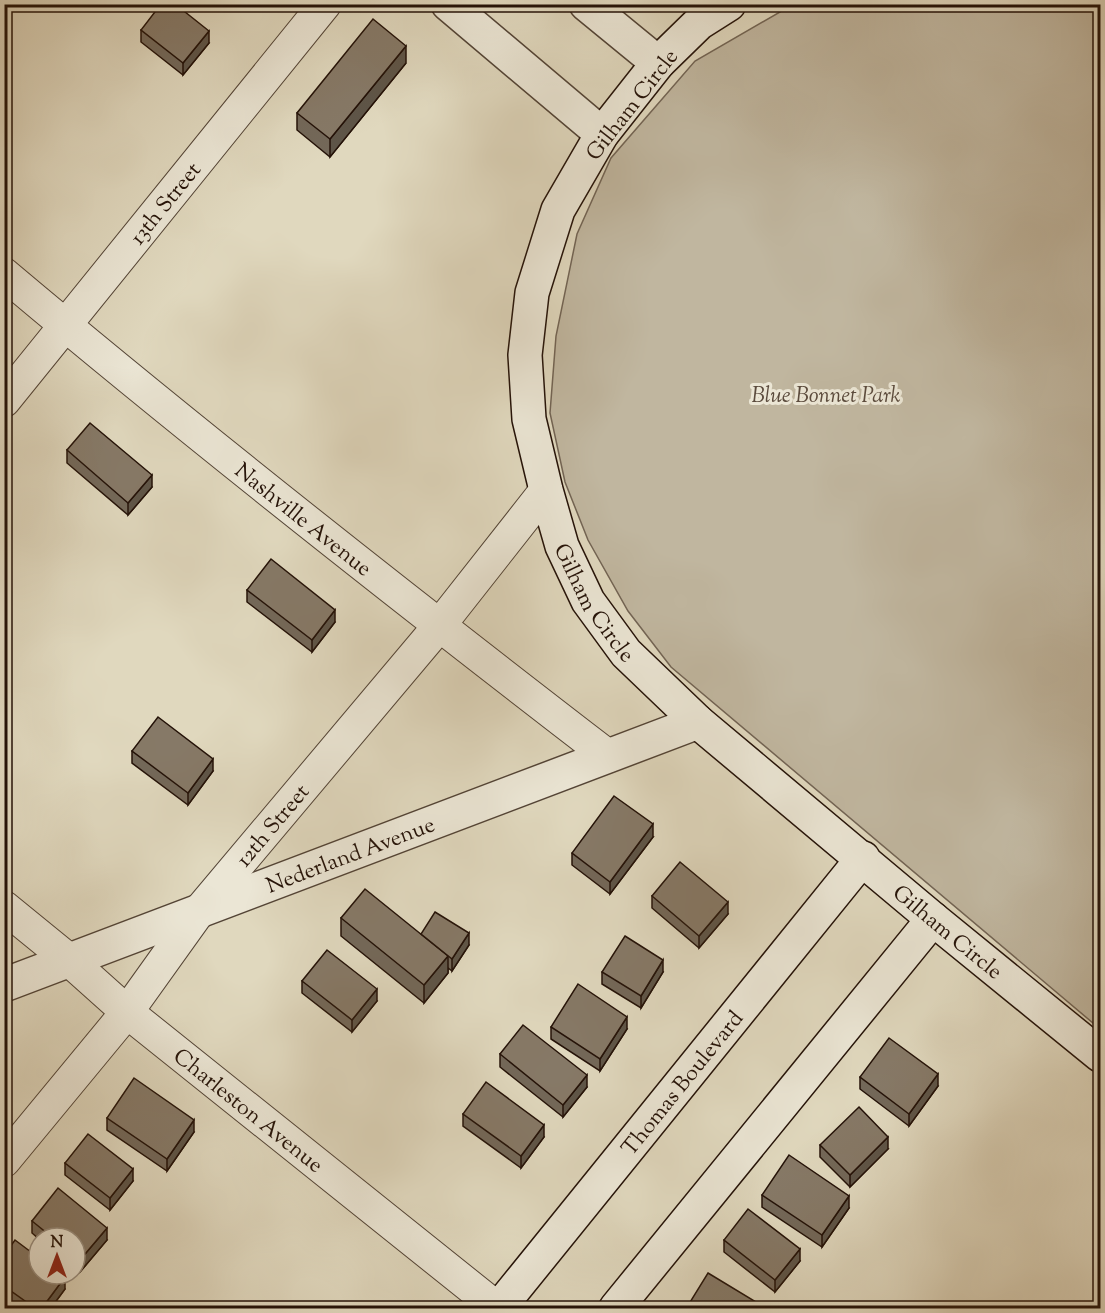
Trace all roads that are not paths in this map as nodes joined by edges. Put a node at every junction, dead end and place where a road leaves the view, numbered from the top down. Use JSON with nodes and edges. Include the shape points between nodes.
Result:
{"nodes":[{"id":1,"x":325,"y":4,"type":"edge"},
{"id":2,"x":448,"y":4,"type":"edge"},
{"id":3,"x":586,"y":4,"type":"edge"},
{"id":4,"x":729,"y":4,"type":"edge"},
{"id":5,"x":658,"y":63,"type":"junction"},
{"id":6,"x":602,"y":134,"type":"junction"},
{"id":7,"x":4,"y":274,"type":"edge"},
{"id":8,"x":66,"y":326,"type":"junction"},
{"id":9,"x":4,"y":401,"type":"edge"},
{"id":10,"x":546,"y":490,"type":"junction"},
{"id":11,"x":439,"y":626,"type":"junction"},
{"id":12,"x":698,"y":722,"type":"junction"},
{"id":13,"x":608,"y":756,"type":"junction"},
{"id":14,"x":863,"y":858,"type":"junction"},
{"id":15,"x":4,"y":907,"type":"edge"},
{"id":16,"x":200,"y":910,"type":"junction"},
{"id":17,"x":933,"y":919,"type":"junction"},
{"id":18,"x":69,"y":960,"type":"junction"},
{"id":19,"x":4,"y":985,"type":"edge"},
{"id":20,"x":127,"y":1012,"type":"junction"},
{"id":21,"x":1101,"y":1055,"type":"edge"},
{"id":22,"x":4,"y":1161,"type":"edge"},
{"id":23,"x":498,"y":1308,"type":"edge"},
{"id":24,"x":616,"y":1308,"type":"edge"}],
"edges":[{"from":1,"to":8,"type":"street","name":"13th Street"},
{"from":2,"to":6,"type":"main road"},
{"from":3,"to":5,"type":"main road"},
{"from":4,"to":5,"type":"main road","name":"Gilham Circle","via":[[699,23]]},
{"from":5,"to":6,"type":"main road","name":"Gilham Circle"},
{"from":6,"to":10,"type":"main road","name":"Gilham Circle","via":[[558,210],[532,293],[525,355],[529,419]]},
{"from":7,"to":8,"type":"street","name":"Nashville Avenue"},
{"from":8,"to":9,"type":"street","name":"13th Street"},
{"from":8,"to":11,"type":"street","name":"Nashville Avenue"},
{"from":10,"to":11,"type":"street","name":"12th Street"},
{"from":10,"to":12,"type":"main road","name":"Gilham Circle","via":[[562,546],[588,601],[626,653]]},
{"from":11,"to":13,"type":"street","name":"Nashville Avenue"},
{"from":11,"to":16,"type":"street","name":"12th Street"},
{"from":12,"to":13,"type":"main road","name":"Nederland Avenue"},
{"from":12,"to":14,"type":"main road","name":"Gilham Circle"},
{"from":13,"to":16,"type":"main road","name":"Nederland Avenue"},
{"from":14,"to":17,"type":"main road","name":"Gilham Circle"},
{"from":14,"to":23,"type":"main road","name":"Thomas Boulevard"},
{"from":15,"to":18,"type":"street","name":"Charleston Avenue"},
{"from":16,"to":18,"type":"main road","name":"Nederland Avenue"},
{"from":16,"to":20,"type":"street","name":"12th Street"},
{"from":17,"to":21,"type":"main road","name":"Gilham Circle"},
{"from":17,"to":24,"type":"main road"},
{"from":18,"to":19,"type":"main road","name":"Nederland Avenue"},
{"from":18,"to":20,"type":"street","name":"Charleston Avenue"},
{"from":20,"to":22,"type":"street","name":"12th Street"},
{"from":20,"to":23,"type":"street","name":"Charleston Avenue"}]}
